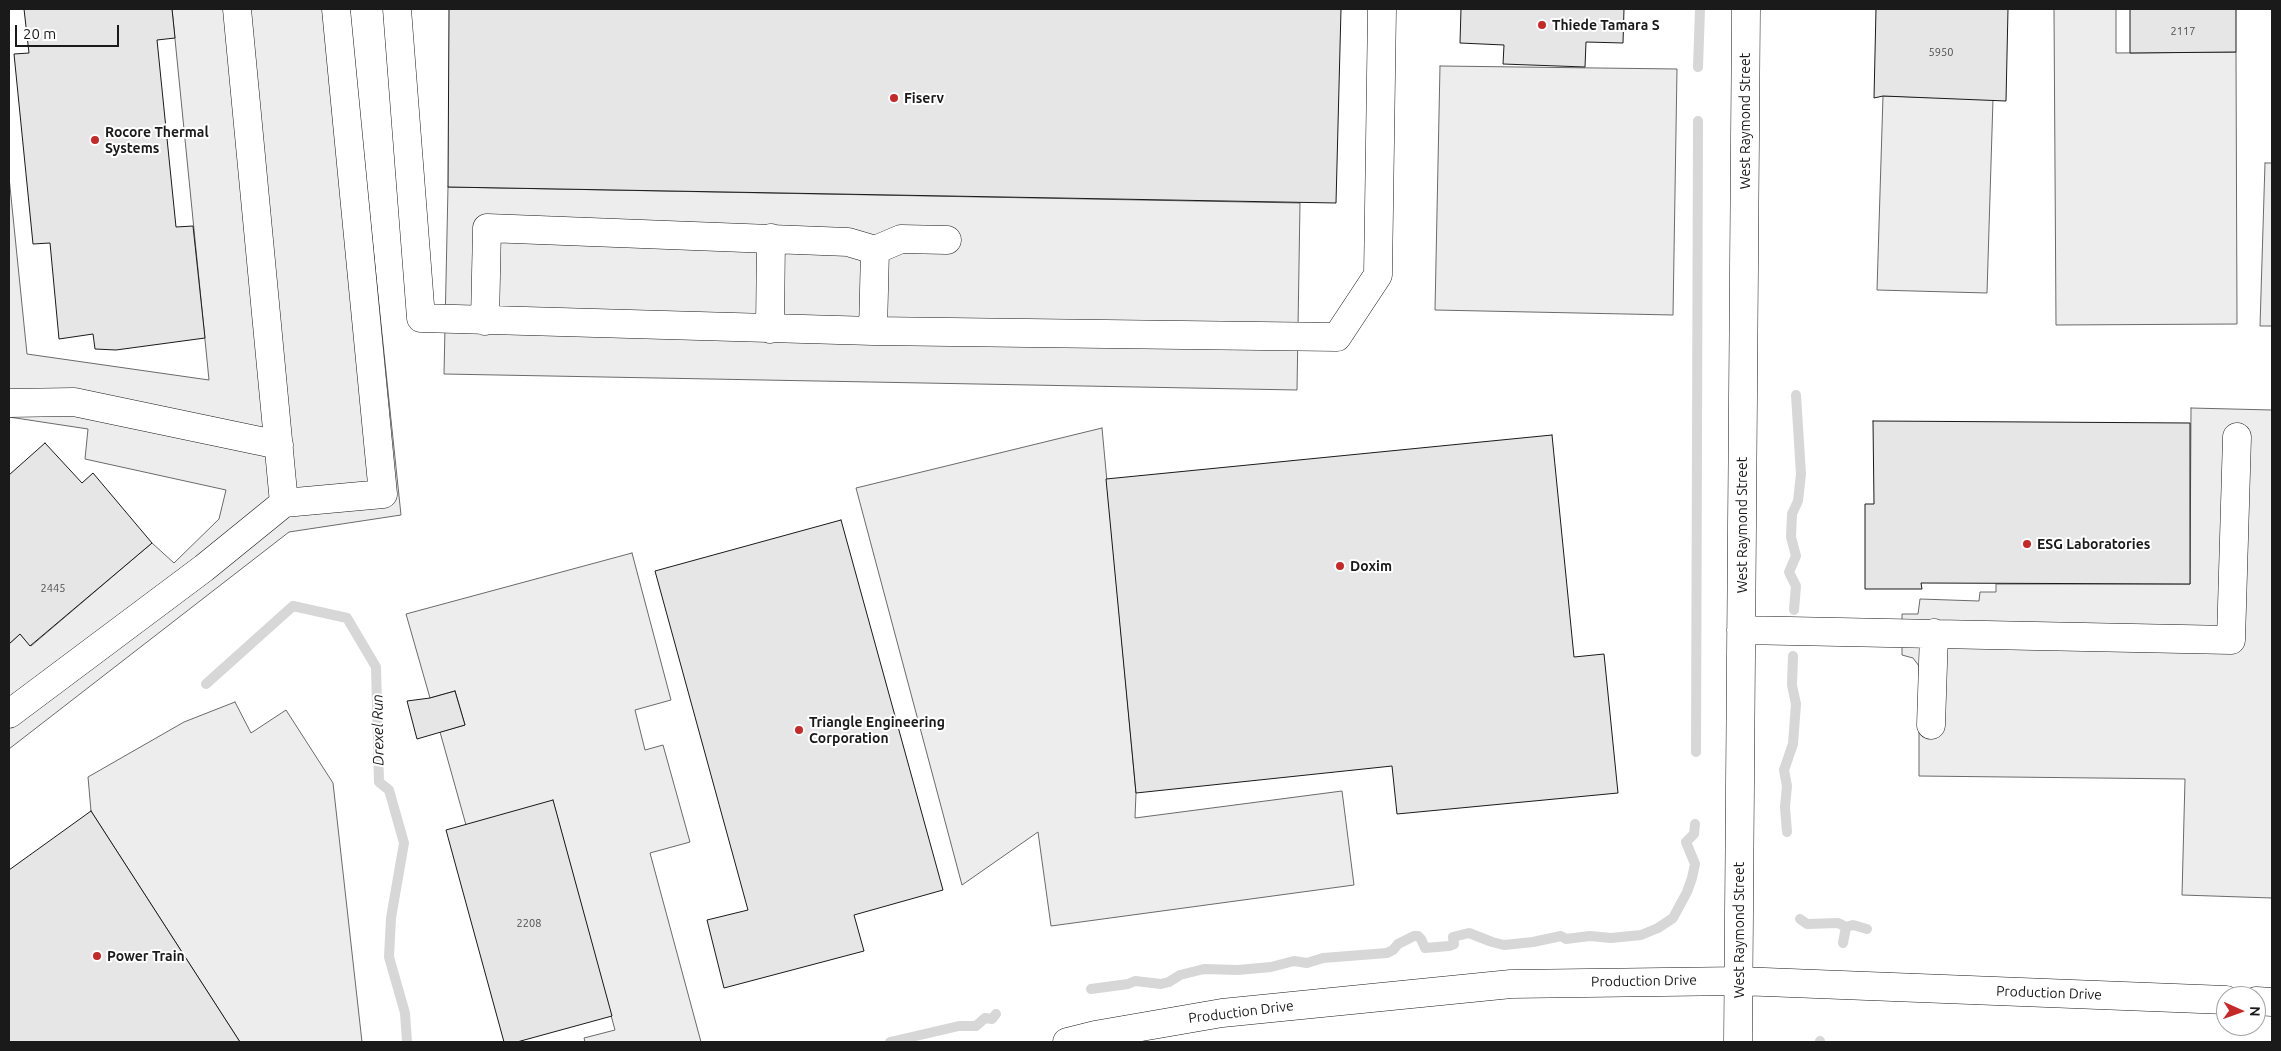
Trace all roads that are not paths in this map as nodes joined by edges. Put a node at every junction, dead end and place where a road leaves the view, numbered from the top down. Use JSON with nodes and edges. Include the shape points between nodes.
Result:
{"nodes":[{"id":1,"x":237,"y":9,"type":"edge"},
{"id":2,"x":336,"y":9,"type":"edge"},
{"id":3,"x":397,"y":9,"type":"edge"},
{"id":4,"x":1382,"y":9,"type":"edge"},
{"id":5,"x":1746,"y":9,"type":"edge"},
{"id":6,"x":771,"y":238,"type":"junction"},
{"id":7,"x":947,"y":240,"type":"dead end"},
{"id":8,"x":875,"y":250,"type":"junction"},
{"id":9,"x":486,"y":321,"type":"junction"},
{"id":10,"x":770,"y":329,"type":"junction"},
{"id":11,"x":874,"y":331,"type":"junction"},
{"id":12,"x":9,"y":403,"type":"edge"},
{"id":13,"x":2237,"y":437,"type":"dead end"},
{"id":14,"x":279,"y":445,"type":"junction"},
{"id":15,"x":284,"y":503,"type":"junction"},
{"id":16,"x":1741,"y":630,"type":"junction"},
{"id":17,"x":1934,"y":633,"type":"junction"},
{"id":18,"x":9,"y":714,"type":"edge"},
{"id":19,"x":1931,"y":725,"type":"dead end"},
{"id":20,"x":1739,"y":981,"type":"junction"},
{"id":21,"x":2216,"y":1000,"type":"edge"},
{"id":22,"x":1067,"y":1042,"type":"edge"},
{"id":23,"x":1738,"y":1042,"type":"edge"}],
"edges":[{"from":1,"to":14,"type":"street"},
{"from":2,"to":15,"type":"street","via":[[383,494]]},
{"from":3,"to":9,"type":"street","via":[[421,318]]},
{"from":4,"to":11,"type":"street","via":[[1378,275],[1337,337]]},
{"from":5,"to":16,"type":"street","name":"West Raymond Street"},
{"from":6,"to":8,"type":"street","via":[[848,242]]},
{"from":6,"to":9,"type":"street","via":[[487,228]]},
{"from":6,"to":10,"type":"street"},
{"from":7,"to":8,"type":"street","via":[[901,239]]},
{"from":8,"to":11,"type":"street"},
{"from":9,"to":10,"type":"street"},
{"from":10,"to":11,"type":"street"},
{"from":12,"to":14,"type":"street","via":[[74,402]]},
{"from":13,"to":17,"type":"street","via":[[2231,640]]},
{"from":14,"to":15,"type":"street"},
{"from":15,"to":18,"type":"street","via":[[204,568]]},
{"from":16,"to":17,"type":"street"},
{"from":16,"to":20,"type":"street","name":"West Raymond Street"},
{"from":17,"to":19,"type":"street"},
{"from":20,"to":21,"type":"street","name":"Production Drive"},
{"from":20,"to":22,"type":"street","name":"Production Drive","via":[[1511,984],[1366,997],[1222,1013]]},
{"from":20,"to":23,"type":"street","name":"West Raymond Street"}]}
